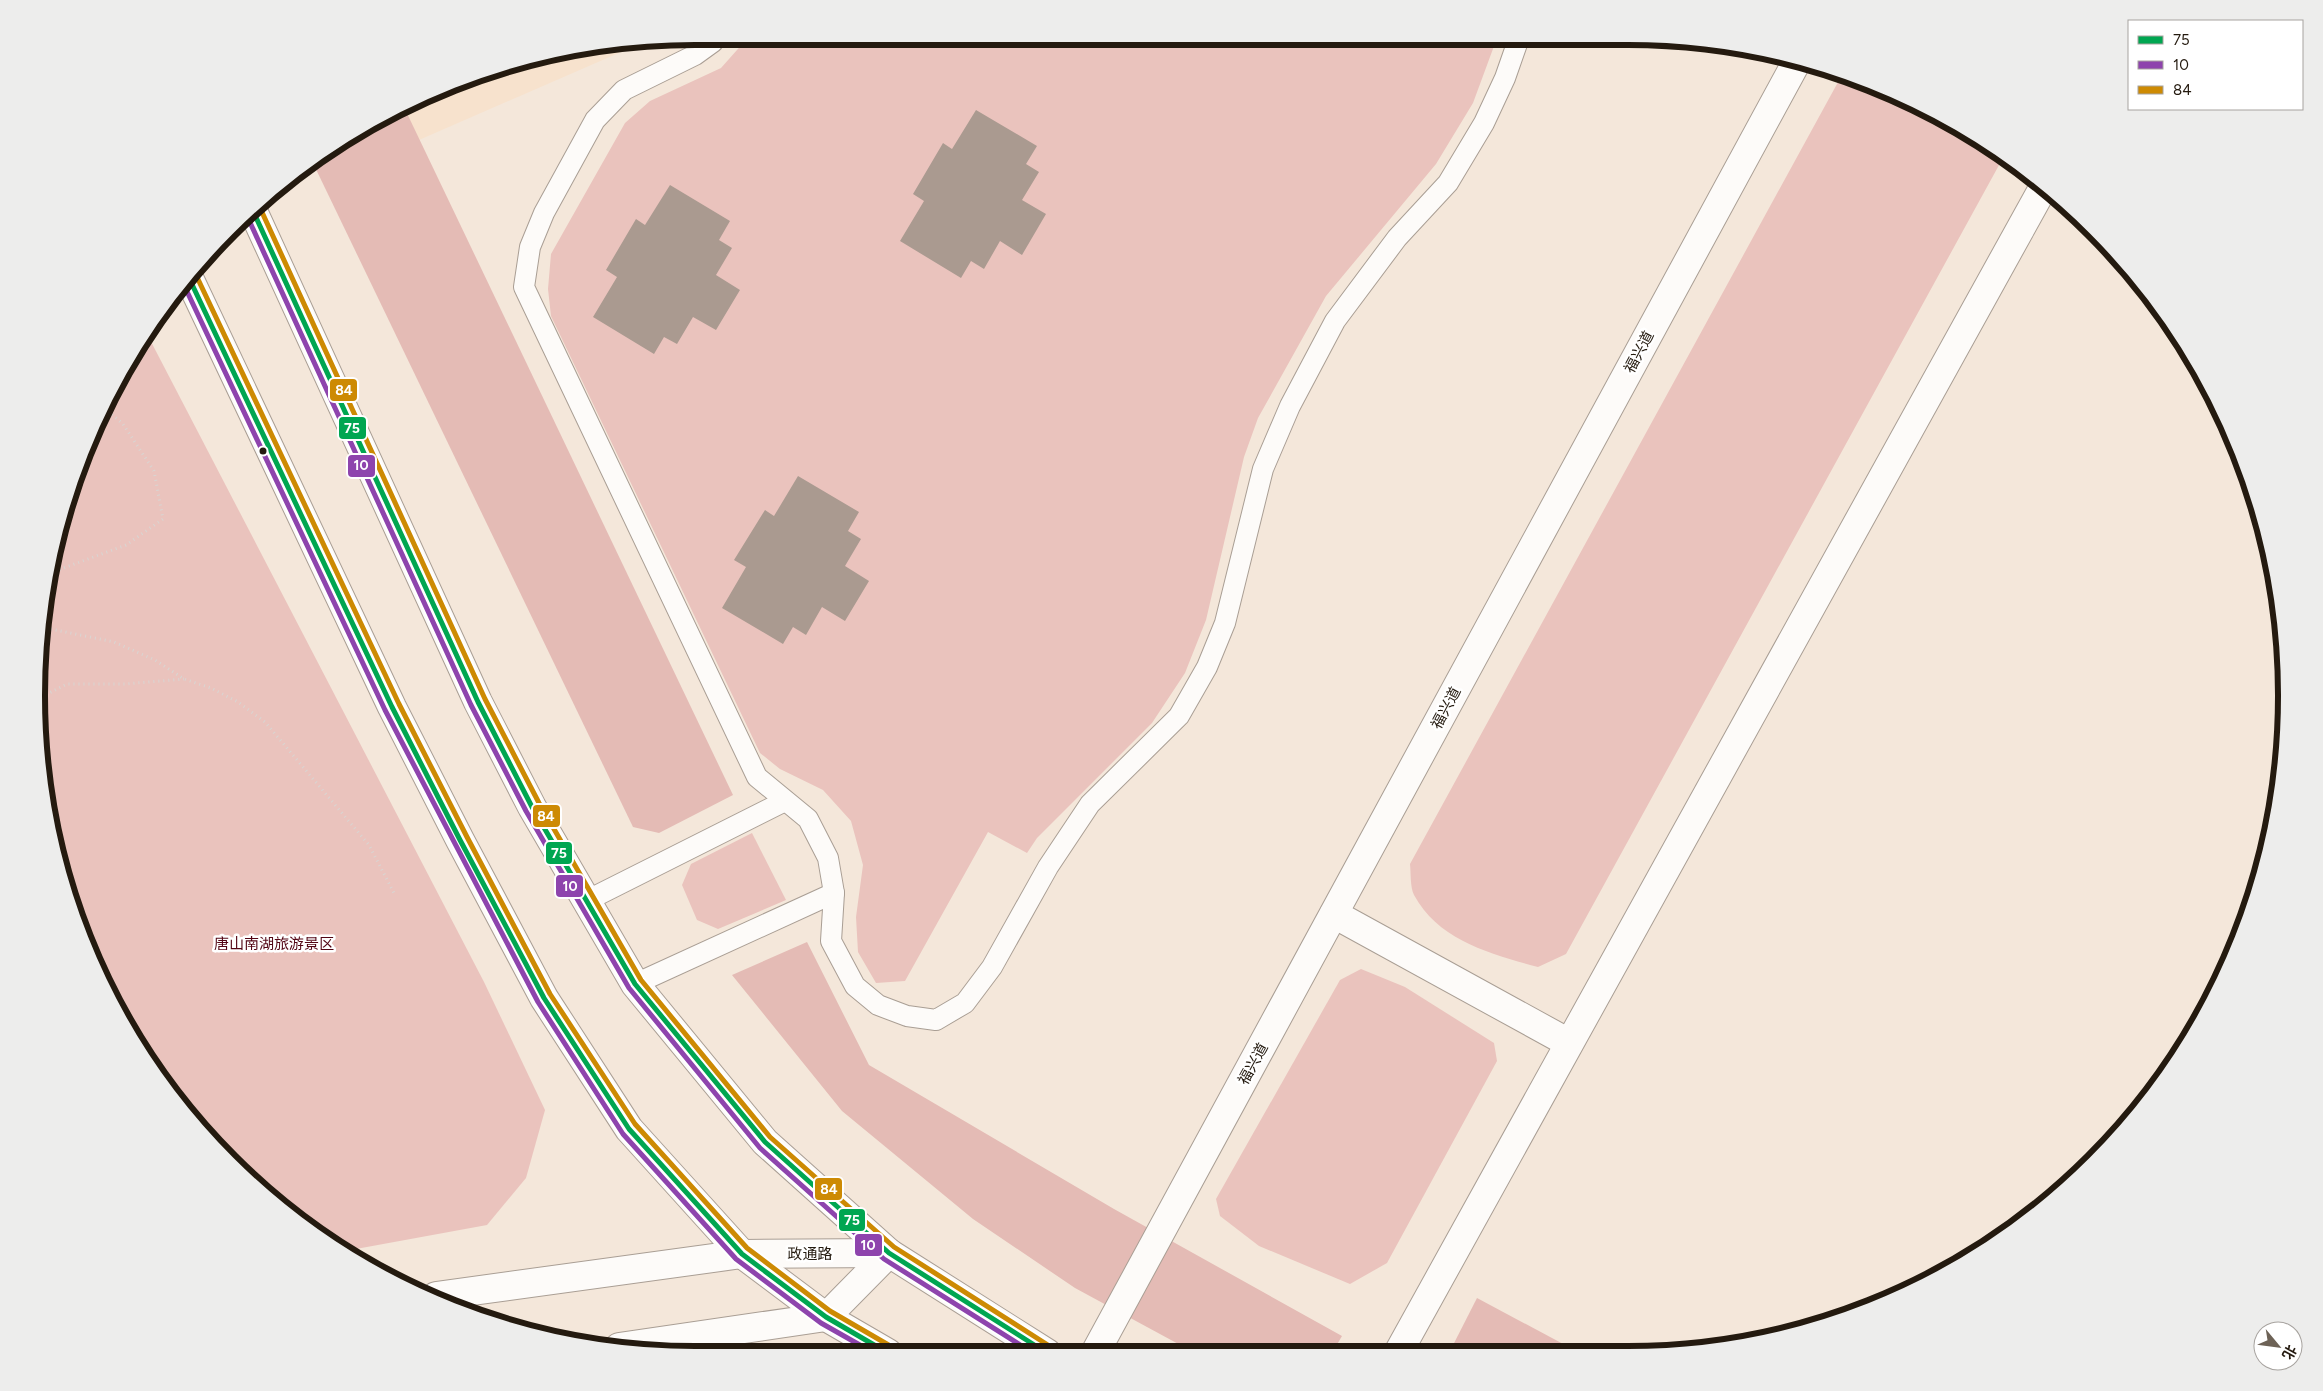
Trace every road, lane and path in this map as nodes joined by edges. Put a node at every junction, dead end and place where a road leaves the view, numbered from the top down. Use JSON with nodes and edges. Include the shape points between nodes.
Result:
{"nodes":[{"id":1,"x":709,"y":45,"type":"edge"},
{"id":2,"x":1517,"y":45,"type":"edge"},
{"id":3,"x":1794,"y":67,"type":"edge"},
{"id":4,"x":2040,"y":193,"type":"edge"},
{"id":5,"x":256,"y":217,"type":"edge"},
{"id":6,"x":192,"y":284,"type":"edge"},
{"id":7,"x":110,"y":413,"type":"edge"},
{"id":8,"x":57,"y":570,"type":"edge"},
{"id":9,"x":49,"y":629,"type":"edge"},
{"id":10,"x":184,"y":679,"type":"junction"},
{"id":11,"x":45,"y":694,"type":"edge"},
{"id":12,"x":785,"y":801,"type":"junction"},
{"id":13,"x":834,"y":893,"type":"junction"},
{"id":14,"x":395,"y":895,"type":"dead end"},
{"id":15,"x":586,"y":901,"type":"junction"},
{"id":16,"x":1334,"y":914,"type":"junction"},
{"id":17,"x":635,"y":984,"type":"junction"},
{"id":18,"x":1569,"y":1043,"type":"junction"},
{"id":19,"x":889,"y":1253,"type":"junction"},
{"id":20,"x":742,"y":1254,"type":"junction"},
{"id":21,"x":444,"y":1295,"type":"edge"},
{"id":22,"x":826,"y":1317,"type":"junction"},
{"id":23,"x":642,"y":1344,"type":"edge"},
{"id":24,"x":876,"y":1346,"type":"edge"},
{"id":25,"x":1036,"y":1346,"type":"edge"},
{"id":26,"x":1099,"y":1346,"type":"edge"},
{"id":27,"x":1402,"y":1346,"type":"edge"}],
"edges":[{"from":1,"to":12,"type":"lane","via":[[624,90],[595,120],[544,213],[530,247],[524,287],[756,777]]},
{"from":2,"to":13,"type":"lane","via":[[1484,123],[1448,183],[1397,238],[1336,321],[1290,406],[1264,468],[1225,624],[1207,667],[1179,716],[1090,804],[1048,867],[992,967],[965,1003],[936,1020],[907,1016],[878,1005],[855,986],[831,941]]},
{"from":3,"to":16,"type":"main road","name":"福兴道"},
{"from":4,"to":18,"type":"main road"},
{"from":5,"to":15,"type":"main road","via":[[478,702],[532,807]]},
{"from":6,"to":20,"type":"main road","via":[[392,707],[544,998],[629,1129]]},
{"from":7,"to":8,"type":"path","via":[[123,424],[154,471],[164,519],[126,545]]},
{"from":9,"to":10,"type":"path","via":[[114,642],[155,660]]},
{"from":10,"to":11,"type":"path","via":[[67,684]]},
{"from":10,"to":14,"type":"path","via":[[238,702],[265,722],[369,845]]},
{"from":12,"to":13,"type":"lane","via":[[808,819],[828,858]]},
{"from":12,"to":15,"type":"lane"},
{"from":13,"to":17,"type":"lane"},
{"from":15,"to":17,"type":"main road"},
{"from":16,"to":18,"type":"main road"},
{"from":16,"to":26,"type":"main road","name":"福兴道"},
{"from":17,"to":19,"type":"main road","via":[[765,1142]]},
{"from":18,"to":27,"type":"main road"},
{"from":19,"to":20,"type":"main road","name":"政通路"},
{"from":19,"to":22,"type":"main road"},
{"from":19,"to":25,"type":"main road"},
{"from":20,"to":21,"type":"main road","name":"政通路"},
{"from":20,"to":22,"type":"main road"},
{"from":22,"to":23,"type":"main road"},
{"from":22,"to":24,"type":"main road"}]}
